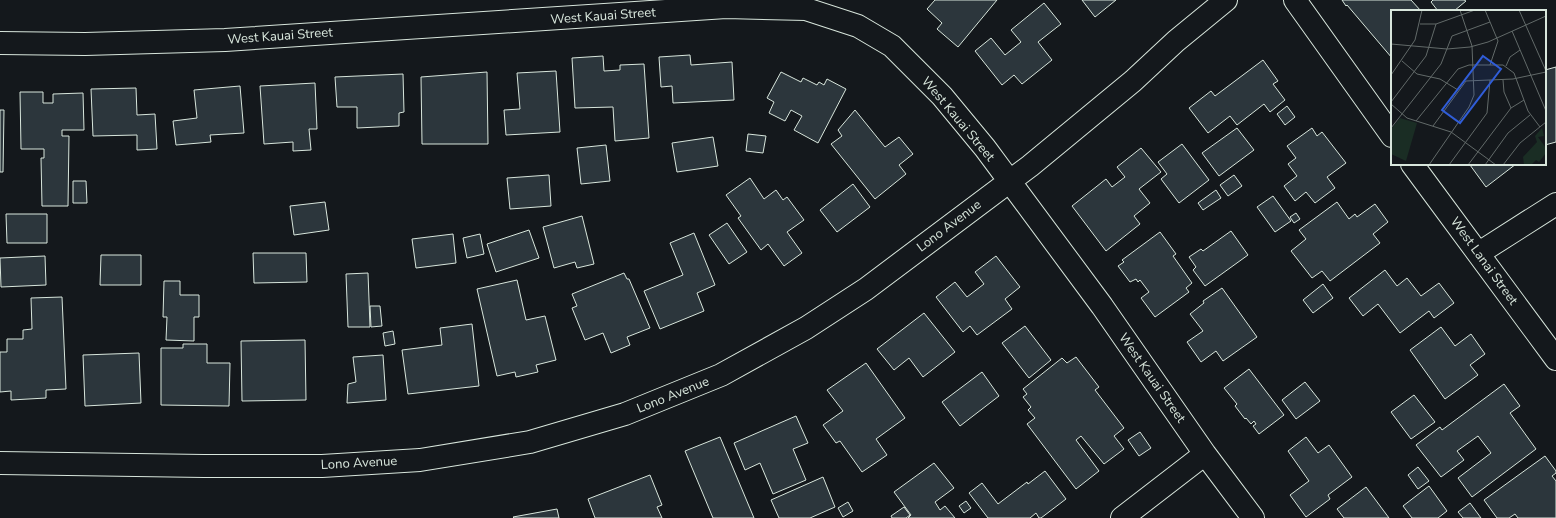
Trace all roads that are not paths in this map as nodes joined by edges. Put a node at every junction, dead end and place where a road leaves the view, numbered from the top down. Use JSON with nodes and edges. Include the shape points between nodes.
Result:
{"nodes":[{"id":1,"x":1226,"y":0,"type":"edge"},
{"id":2,"x":1295,"y":0,"type":"edge"},
{"id":3,"x":582,"y":9,"type":"edge"},
{"id":4,"x":0,"y":43,"type":"edge"},
{"id":5,"x":1391,"y":135,"type":"edge"},
{"id":6,"x":1413,"y":165,"type":"edge"},
{"id":7,"x":1008,"y":181,"type":"junction"},
{"id":8,"x":1556,"y":204,"type":"edge"},
{"id":9,"x":1479,"y":253,"type":"junction"},
{"id":10,"x":1556,"y":359,"type":"edge"},
{"id":11,"x":1206,"y":454,"type":"junction"},
{"id":12,"x":0,"y":463,"type":"edge"},
{"id":13,"x":1122,"y":518,"type":"edge"},
{"id":14,"x":1253,"y":518,"type":"edge"}],
"edges":[{"from":1,"to":7,"type":"street","name":"Lono Avenue","via":[[1133,81],[1030,166]]},
{"from":2,"to":5,"type":"street"},
{"from":3,"to":4,"type":"street","name":"West Kauai Street","via":[[225,40],[85,44]]},
{"from":3,"to":7,"type":"street","name":"West Kauai Street","via":[[806,9],[858,26],[892,46],[942,96],[985,148]]},
{"from":6,"to":9,"type":"street","name":"West Lanai Street"},
{"from":7,"to":11,"type":"street","name":"West Kauai Street","via":[[1102,306]]},
{"from":7,"to":12,"type":"street","name":"Lono Avenue","via":[[866,289],[806,328],[734,368],[626,414],[530,442],[420,460],[322,466]]},
{"from":8,"to":9,"type":"street"},
{"from":9,"to":10,"type":"street","name":"West Lanai Street"},
{"from":11,"to":13,"type":"street"},
{"from":11,"to":14,"type":"street","name":"West Kauai Street"}]}
